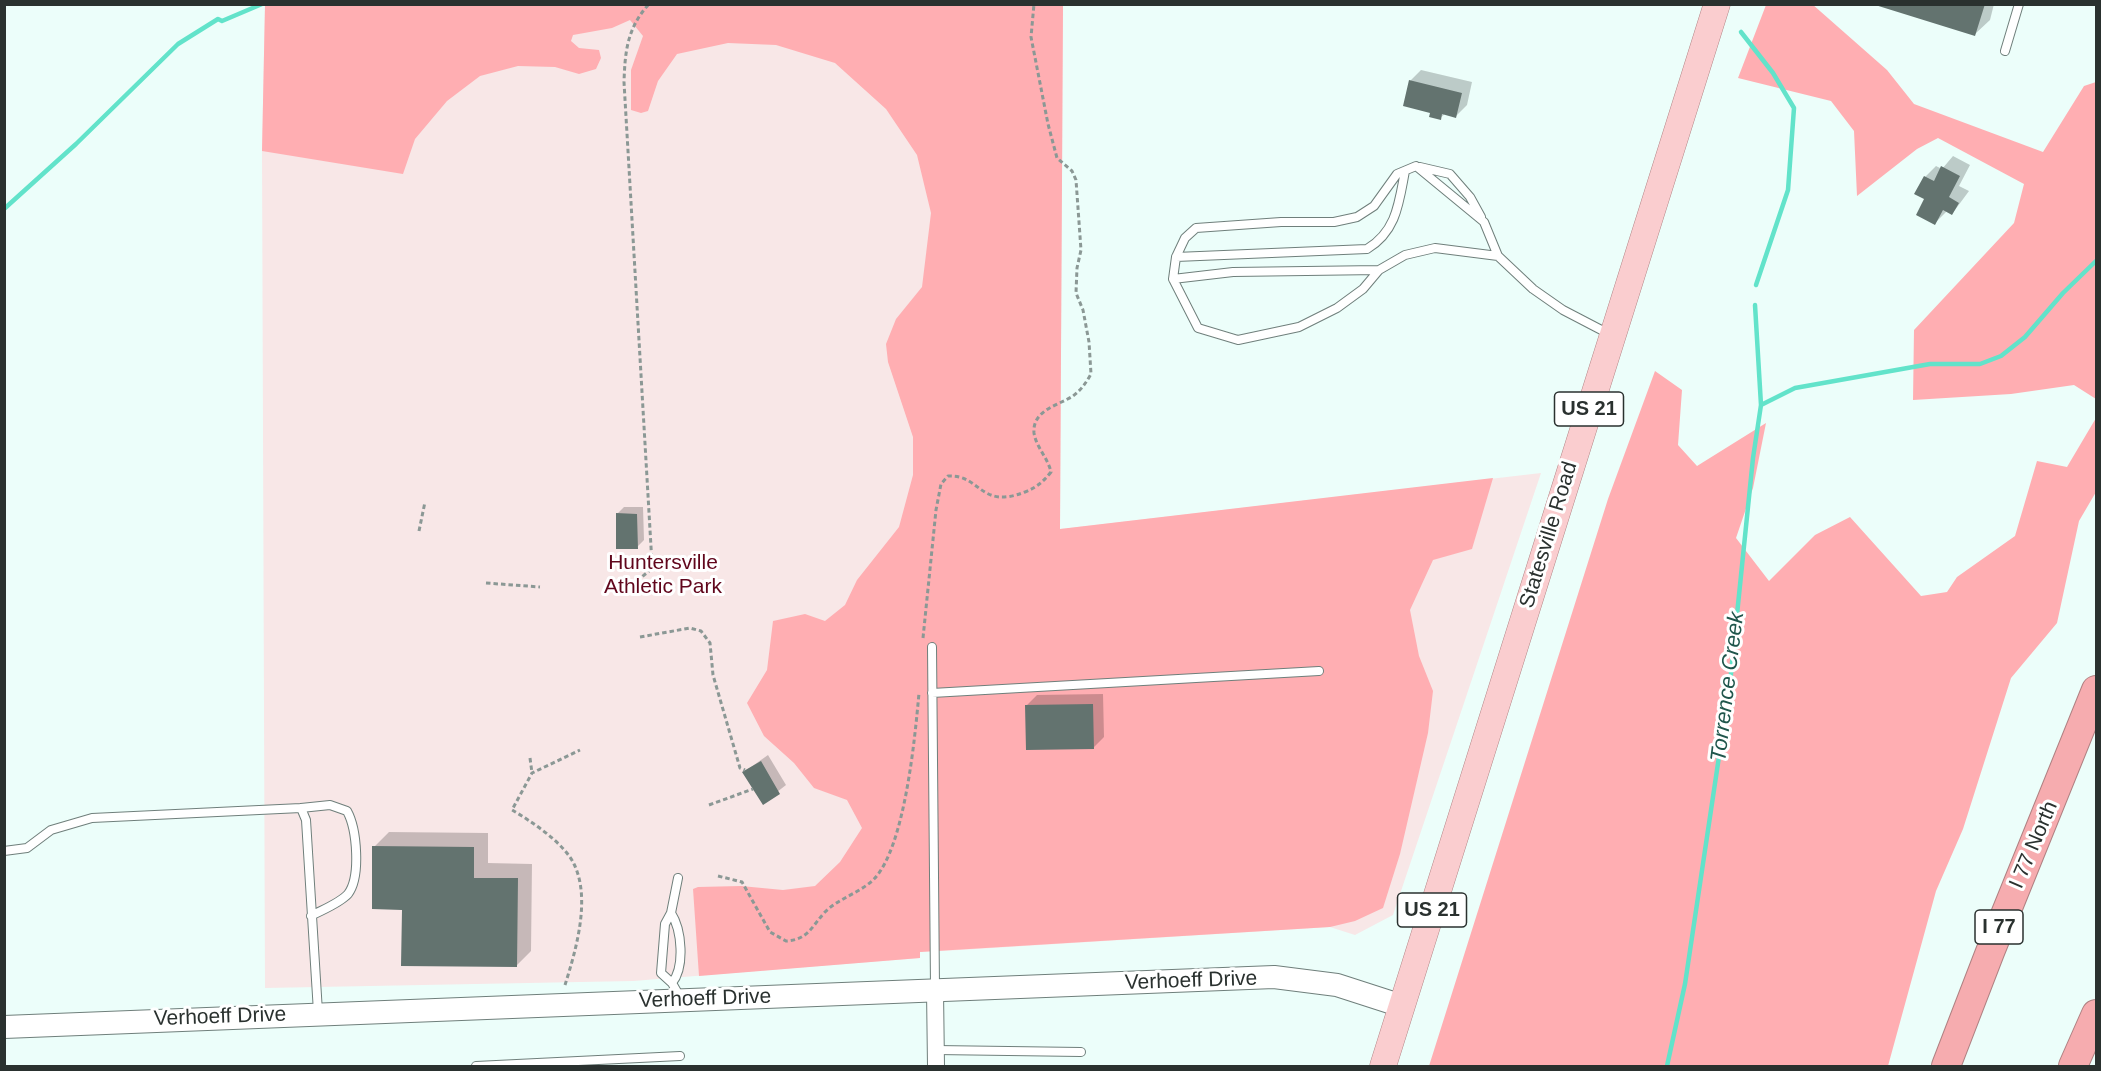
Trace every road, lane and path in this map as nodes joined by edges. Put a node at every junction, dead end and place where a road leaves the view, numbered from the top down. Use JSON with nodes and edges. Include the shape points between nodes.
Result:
{"nodes":[{"id":1,"x":649,"y":4,"type":"edge"},
{"id":2,"x":1034,"y":4,"type":"edge"},
{"id":3,"x":1717,"y":4,"type":"edge"},
{"id":4,"x":2019,"y":4,"type":"edge"},
{"id":5,"x":2006,"y":51,"type":"dead end"},
{"id":6,"x":1416,"y":166,"type":"junction"},
{"id":7,"x":1405,"y":171,"type":"junction"},
{"id":8,"x":1484,"y":222,"type":"junction"},
{"id":9,"x":1498,"y":256,"type":"junction"},
{"id":10,"x":1176,"y":257,"type":"junction"},
{"id":11,"x":1379,"y":270,"type":"junction"},
{"id":12,"x":1173,"y":279,"type":"junction"},
{"id":13,"x":1612,"y":335,"type":"junction"},
{"id":14,"x":425,"y":502,"type":"dead end"},
{"id":15,"x":419,"y":531,"type":"dead end"},
{"id":16,"x":486,"y":583,"type":"dead end"},
{"id":17,"x":631,"y":586,"type":"dead end"},
{"id":18,"x":540,"y":587,"type":"dead end"},
{"id":19,"x":640,"y":637,"type":"dead end"},
{"id":20,"x":923,"y":641,"type":"dead end"},
{"id":21,"x":932,"y":647,"type":"dead end"},
{"id":22,"x":1318,"y":671,"type":"dead end"},
{"id":23,"x":919,"y":686,"type":"dead end"},
{"id":24,"x":2097,"y":690,"type":"edge"},
{"id":25,"x":932,"y":693,"type":"junction"},
{"id":26,"x":2097,"y":720,"type":"edge"},
{"id":27,"x":580,"y":750,"type":"dead end"},
{"id":28,"x":530,"y":758,"type":"dead end"},
{"id":29,"x":745,"y":770,"type":"dead end"},
{"id":30,"x":532,"y":772,"type":"junction"},
{"id":31,"x":753,"y":789,"type":"dead end"},
{"id":32,"x":2058,"y":790,"type":"junction"},
{"id":33,"x":709,"y":804,"type":"dead end"},
{"id":34,"x":301,"y":808,"type":"junction"},
{"id":35,"x":4,"y":851,"type":"edge"},
{"id":36,"x":718,"y":876,"type":"dead end"},
{"id":37,"x":678,"y":878,"type":"dead end"},
{"id":38,"x":671,"y":913,"type":"junction"},
{"id":39,"x":311,"y":915,"type":"junction"},
{"id":40,"x":677,"y":991,"type":"junction"},
{"id":41,"x":935,"y":991,"type":"junction"},
{"id":42,"x":560,"y":1004,"type":"junction"},
{"id":43,"x":1402,"y":1006,"type":"junction"},
{"id":44,"x":318,"y":1013,"type":"junction"},
{"id":45,"x":2097,"y":1014,"type":"edge"},
{"id":46,"x":4,"y":1026,"type":"edge"},
{"id":47,"x":1081,"y":1052,"type":"dead end"},
{"id":48,"x":680,"y":1056,"type":"dead end"},
{"id":49,"x":936,"y":1058,"type":"edge"},
{"id":50,"x":476,"y":1066,"type":"edge"},
{"id":51,"x":1383,"y":1066,"type":"edge"},
{"id":52,"x":1946,"y":1066,"type":"edge"},
{"id":53,"x":2073,"y":1066,"type":"edge"}],
"edges":[{"from":1,"to":17,"type":"path","via":[[630,31],[624,82],[652,564],[649,572]]},
{"from":2,"to":20,"type":"path","via":[[1031,37],[1048,124],[1057,158],[1076,180],[1081,250],[1076,293],[1089,342],[1091,374],[1080,389],[1045,411],[1035,426],[1034,434],[1051,472],[1034,489],[997,498],[956,476],[941,484]]},
{"from":3,"to":13,"type":"main road","name":"Statesville Road","number":"US 21"},
{"from":4,"to":5,"type":"lane"},
{"from":6,"to":7,"type":"lane"},
{"from":6,"to":8,"type":"lane"},
{"from":6,"to":8,"type":"lane","via":[[1450,174],[1470,196]]},
{"from":7,"to":10,"type":"lane","via":[[1397,174],[1374,206],[1357,217],[1334,222],[1196,228],[1185,238]]},
{"from":7,"to":10,"type":"lane","via":[[1396,216],[1377,243],[1367,249]]},
{"from":8,"to":9,"type":"lane"},
{"from":9,"to":11,"type":"lane","via":[[1435,248],[1405,255]]},
{"from":9,"to":13,"type":"lane","via":[[1533,289],[1563,310]]},
{"from":10,"to":12,"type":"lane"},
{"from":11,"to":12,"type":"lane","via":[[1233,272]]},
{"from":11,"to":12,"type":"lane","via":[[1363,289],[1337,308],[1299,327],[1238,340],[1198,328]]},
{"from":13,"to":43,"type":"main road","name":"Statesville Road","number":"US 21"},
{"from":14,"to":15,"type":"path"},
{"from":16,"to":18,"type":"path"},
{"from":19,"to":29,"type":"path","via":[[690,627],[706,636],[731,744],[740,768]]},
{"from":21,"to":25,"type":"lane"},
{"from":22,"to":25,"type":"lane"},
{"from":23,"to":36,"type":"path","via":[[912,760],[892,849],[874,879],[825,913],[804,937],[786,941],[770,932],[742,882]]},
{"from":24,"to":32,"type":"highway","name":"I 77 North","number":"I 77"},
{"from":25,"to":41,"type":"lane"},
{"from":26,"to":32,"type":"highway","number":"I 77"},
{"from":27,"to":30,"type":"path"},
{"from":28,"to":30,"type":"path"},
{"from":30,"to":42,"type":"path","via":[[512,810],[533,822],[574,863],[582,892]]},
{"from":31,"to":33,"type":"path"},
{"from":32,"to":52,"type":"highway","name":"I 77 North","number":"I 77","via":[[1989,952]]},
{"from":34,"to":35,"type":"lane","via":[[92,818],[51,830],[27,848]]},
{"from":34,"to":39,"type":"lane","via":[[306,820]]},
{"from":34,"to":39,"type":"lane","via":[[330,805],[348,811],[353,820],[356,881],[346,896]]},
{"from":37,"to":38,"type":"lane"},
{"from":38,"to":40,"type":"lane","via":[[678,923]]},
{"from":38,"to":40,"type":"lane","via":[[665,924],[661,973]]},
{"from":39,"to":44,"type":"lane"},
{"from":40,"to":41,"type":"street","name":"Verhoeff Drive"},
{"from":40,"to":42,"type":"street","name":"Verhoeff Drive"},
{"from":41,"to":43,"type":"street","name":"Verhoeff Drive","via":[[1285,978],[1337,985]]},
{"from":41,"to":49,"type":"street"},
{"from":42,"to":44,"type":"street","name":"Verhoeff Drive"},
{"from":43,"to":51,"type":"main road","name":"Statesville Road","number":"US 21"},
{"from":44,"to":46,"type":"street","name":"Verhoeff Drive"},
{"from":45,"to":53,"type":"highway"},
{"from":47,"to":49,"type":"lane"},
{"from":48,"to":50,"type":"lane"}]}
